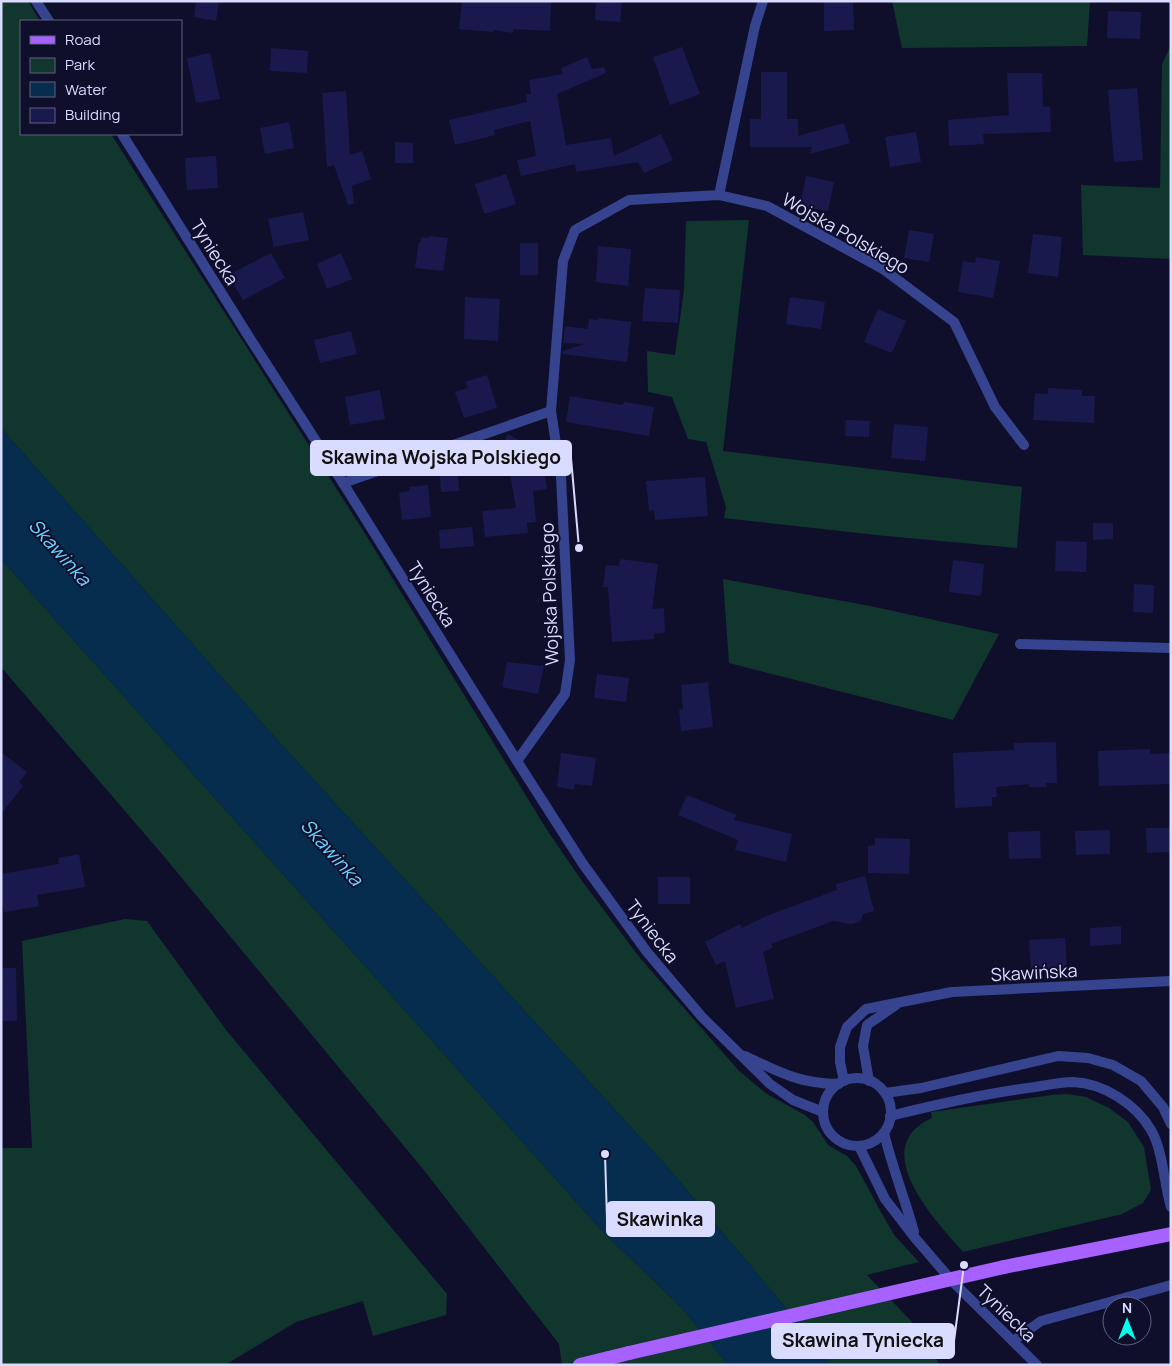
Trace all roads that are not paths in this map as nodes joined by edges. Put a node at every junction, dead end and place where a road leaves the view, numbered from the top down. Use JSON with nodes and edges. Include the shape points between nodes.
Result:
{"nodes":[{"id":1,"x":36,"y":1,"type":"edge"},
{"id":2,"x":763,"y":1,"type":"edge"},
{"id":3,"x":48,"y":20,"type":"edge"},
{"id":4,"x":123,"y":135,"type":"edge"},
{"id":5,"x":719,"y":195,"type":"junction"},
{"id":6,"x":551,"y":411,"type":"junction"},
{"id":7,"x":1024,"y":445,"type":"dead end"},
{"id":8,"x":343,"y":483,"type":"junction"},
{"id":9,"x":1020,"y":644,"type":"dead end"},
{"id":10,"x":1171,"y":648,"type":"edge"},
{"id":11,"x":517,"y":761,"type":"junction"},
{"id":12,"x":1171,"y":981,"type":"edge"},
{"id":13,"x":900,"y":1002,"type":"junction"},
{"id":14,"x":739,"y":1054,"type":"junction"},
{"id":15,"x":869,"y":1081,"type":"junction"},
{"id":16,"x":841,"y":1082,"type":"junction"},
{"id":17,"x":884,"y":1093,"type":"junction"},
{"id":18,"x":823,"y":1112,"type":"junction"},
{"id":19,"x":890,"y":1116,"type":"junction"},
{"id":20,"x":1171,"y":1124,"type":"edge"},
{"id":21,"x":884,"y":1133,"type":"junction"},
{"id":22,"x":858,"y":1146,"type":"junction"},
{"id":23,"x":1171,"y":1207,"type":"edge"},
{"id":24,"x":1171,"y":1234,"type":"edge"},
{"id":25,"x":915,"y":1238,"type":"junction"},
{"id":26,"x":1171,"y":1285,"type":"edge"},
{"id":27,"x":1013,"y":1341,"type":"junction"},
{"id":28,"x":580,"y":1365,"type":"edge"},
{"id":29,"x":1037,"y":1365,"type":"edge"}],
"edges":[{"from":1,"to":3,"type":"street"},
{"from":2,"to":5,"type":"street","via":[[754,26]]},
{"from":4,"to":8,"type":"street","name":"Tyniecka"},
{"from":5,"to":6,"type":"street","name":"Wojska Polskiego","via":[[629,200],[575,230],[563,261]]},
{"from":5,"to":7,"type":"street","name":"Wojska Polskiego","via":[[767,206],[883,269],[954,322],[995,407]]},
{"from":6,"to":8,"type":"street"},
{"from":6,"to":11,"type":"street","name":"Wojska Polskiego","via":[[561,477],[570,660],[566,694]]},
{"from":8,"to":11,"type":"street","name":"Tyniecka"},
{"from":9,"to":10,"type":"street"},
{"from":11,"to":14,"type":"street","name":"Tyniecka","via":[[584,864],[647,952],[702,1017]]},
{"from":12,"to":13,"type":"street","name":"Skawińska","via":[[952,992]]},
{"from":13,"to":15,"type":"street","name":"Skawińska","via":[[868,1025],[863,1046]]},
{"from":13,"to":16,"type":"street","name":"Skawińska","via":[[866,1008],[847,1027],[840,1047]]},
{"from":14,"to":16,"type":"street","name":"Tyniecka","via":[[799,1080],[820,1084]]},
{"from":14,"to":18,"type":"street","name":"Tyniecka","via":[[793,1100]]},
{"from":15,"to":16,"type":"street","via":[[858,1078]]},
{"from":15,"to":17,"type":"street"},
{"from":16,"to":18,"type":"street","via":[[830,1091]]},
{"from":17,"to":19,"type":"street"},
{"from":17,"to":20,"type":"street","via":[[921,1088],[1058,1056],[1088,1058],[1113,1065],[1141,1081],[1164,1107]]},
{"from":18,"to":22,"type":"street","via":[[825,1123],[838,1140]]},
{"from":19,"to":21,"type":"street"},
{"from":19,"to":23,"type":"street","via":[[1018,1089],[1073,1082],[1107,1091],[1145,1120],[1152,1132],[1164,1169]]},
{"from":21,"to":22,"type":"street","via":[[877,1140]]},
{"from":21,"to":25,"type":"street","name":"Tyniecka"},
{"from":22,"to":25,"type":"street","name":"Tyniecka","via":[[885,1199]]},
{"from":24,"to":28,"type":"main road","bridge":true,"via":[[1004,1268]]},
{"from":25,"to":27,"type":"street","name":"Tyniecka","via":[[952,1281]]},
{"from":26,"to":27,"type":"street","via":[[1041,1321]]},
{"from":27,"to":29,"type":"street","name":"Tyniecka"}]}
